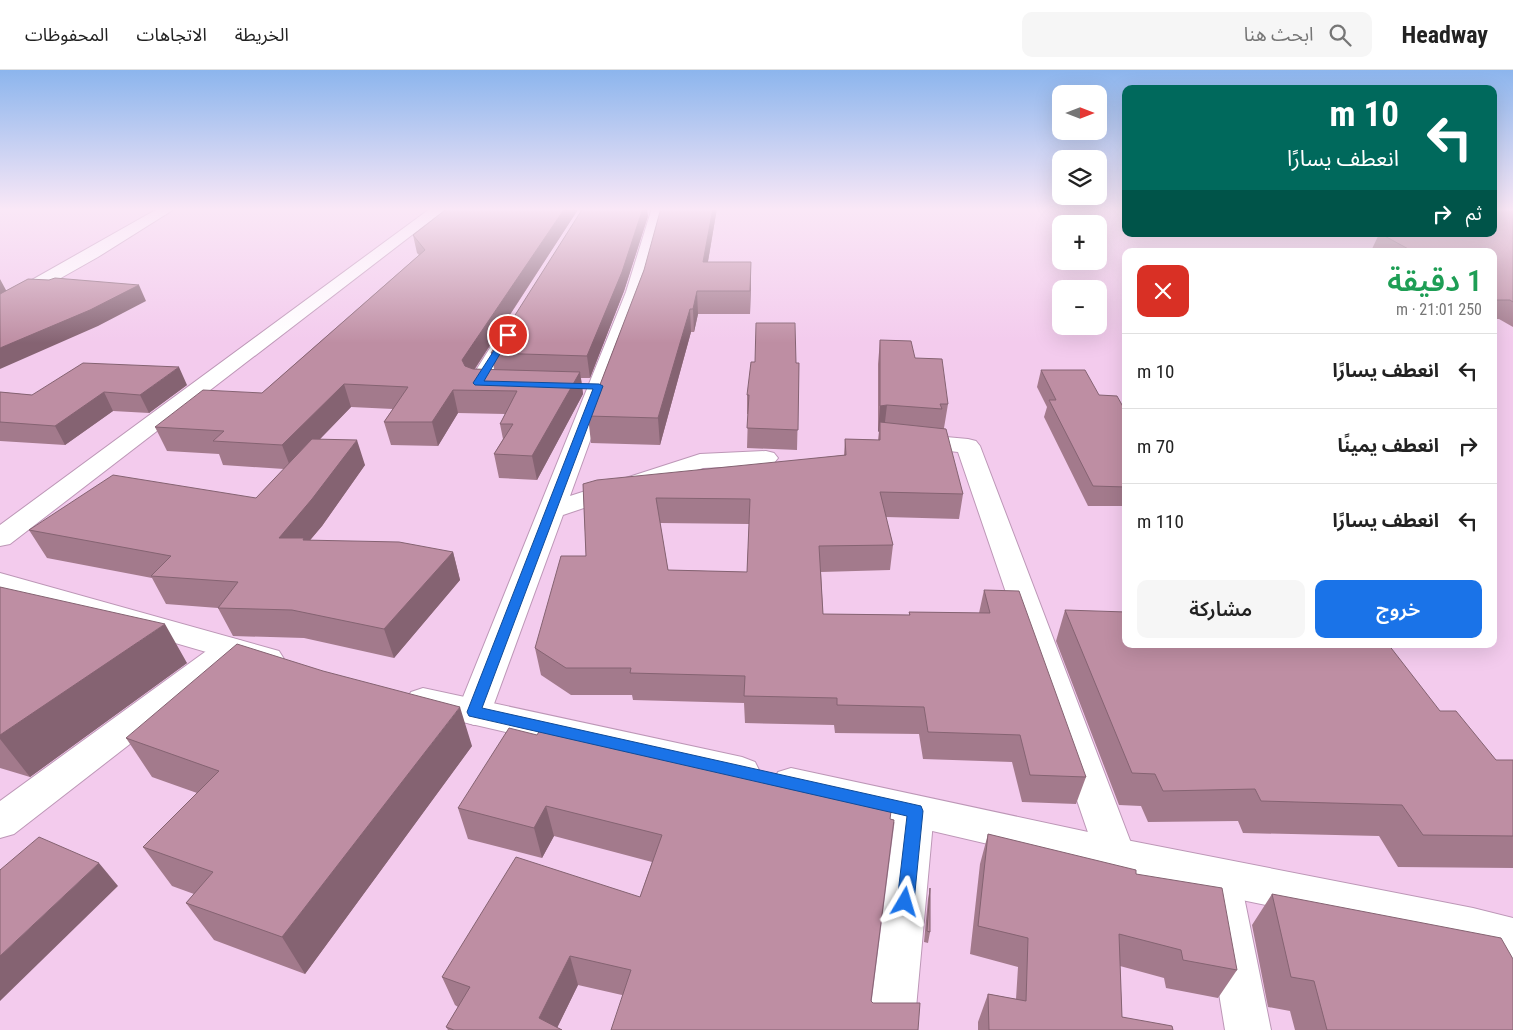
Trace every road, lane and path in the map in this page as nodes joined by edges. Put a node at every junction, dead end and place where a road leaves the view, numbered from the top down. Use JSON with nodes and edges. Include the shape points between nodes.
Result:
{"nodes":[{"id":1,"x":94,"y":253,"type":"edge"},
{"id":2,"x":380,"y":253,"type":"edge"},
{"id":3,"x":643,"y":253,"type":"edge"},
{"id":4,"x":0,"y":306,"type":"edge"},
{"id":5,"x":519,"y":316,"type":"edge"},
{"id":6,"x":515,"y":384,"type":"edge"},
{"id":7,"x":884,"y":439,"type":"edge"},
{"id":8,"x":766,"y":458,"type":"dead end"},
{"id":9,"x":552,"y":510,"type":"junction"},
{"id":10,"x":0,"y":538,"type":"edge"},
{"id":11,"x":0,"y":582,"type":"edge"},
{"id":12,"x":231,"y":650,"type":"junction"},
{"id":13,"x":298,"y":667,"type":"edge"},
{"id":14,"x":393,"y":693,"type":"edge"},
{"id":15,"x":474,"y":712,"type":"junction"},
{"id":16,"x":915,"y":811,"type":"junction"},
{"id":17,"x":0,"y":822,"type":"edge"},
{"id":18,"x":1116,"y":856,"type":"junction"},
{"id":19,"x":1220,"y":877,"type":"junction"},
{"id":20,"x":1506,"y":957,"type":"edge"},
{"id":21,"x":891,"y":1030,"type":"edge"},
{"id":22,"x":1248,"y":1030,"type":"edge"}],
"edges":[{"from":1,"to":4,"type":"street"},
{"from":2,"to":10,"type":"street"},
{"from":3,"to":9,"type":"street","via":[[635,292],[589,386]]},
{"from":5,"to":6,"type":"street","via":[[478,383]]},
{"from":7,"to":18,"type":"street","via":[[968,446]]},
{"from":8,"to":9,"type":"street","via":[[700,461]]},
{"from":9,"to":15,"type":"street"},
{"from":11,"to":12,"type":"street"},
{"from":12,"to":13,"type":"street"},
{"from":12,"to":17,"type":"street"},
{"from":14,"to":15,"type":"street"},
{"from":15,"to":16,"type":"street"},
{"from":16,"to":18,"type":"street"},
{"from":16,"to":21,"type":"street"},
{"from":18,"to":19,"type":"street"},
{"from":19,"to":20,"type":"street","via":[[1473,928]]},
{"from":19,"to":22,"type":"street"}]}
